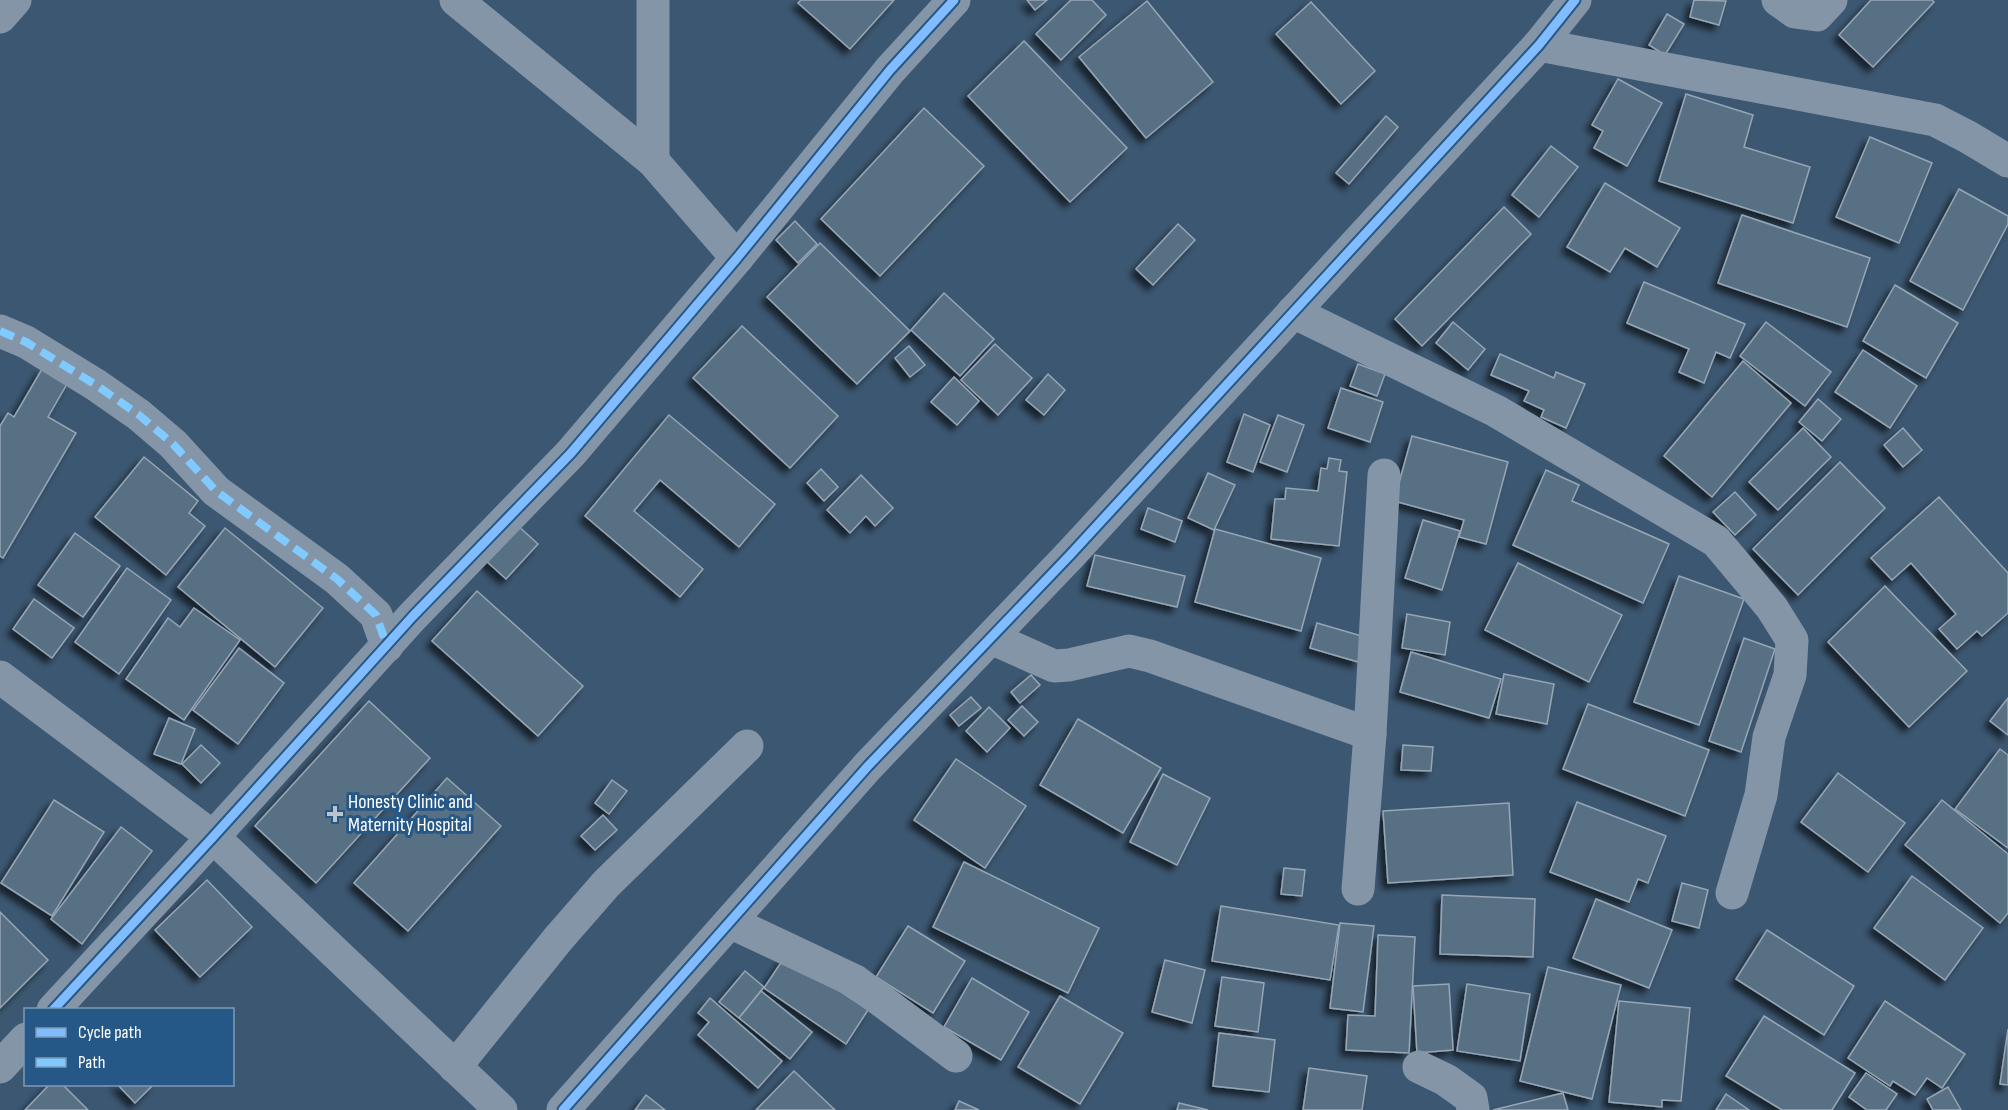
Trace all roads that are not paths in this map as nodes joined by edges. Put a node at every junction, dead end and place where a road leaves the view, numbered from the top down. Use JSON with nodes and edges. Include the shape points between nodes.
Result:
{"nodes":[{"id":1,"x":15,"y":0,"type":"edge"},
{"id":2,"x":456,"y":0,"type":"edge"},
{"id":3,"x":653,"y":0,"type":"edge"},
{"id":4,"x":954,"y":0,"type":"edge"},
{"id":5,"x":1778,"y":0,"type":"edge"},
{"id":6,"x":1831,"y":0,"type":"edge"},
{"id":7,"x":1572,"y":1,"type":"edge"},
{"id":8,"x":0,"y":17,"type":"edge"},
{"id":9,"x":1539,"y":45,"type":"junction"},
{"id":10,"x":653,"y":161,"type":"junction"},
{"id":11,"x":2008,"y":161,"type":"edge"},
{"id":12,"x":737,"y":258,"type":"junction"},
{"id":13,"x":1293,"y":312,"type":"junction"},
{"id":14,"x":0,"y":331,"type":"edge"},
{"id":15,"x":1384,"y":475,"type":"dead end"},
{"id":16,"x":991,"y":638,"type":"junction"},
{"id":17,"x":387,"y":646,"type":"junction"},
{"id":18,"x":0,"y":677,"type":"edge"},
{"id":19,"x":1370,"y":734,"type":"junction"},
{"id":20,"x":747,"y":746,"type":"dead end"},
{"id":21,"x":213,"y":837,"type":"junction"},
{"id":22,"x":1358,"y":889,"type":"dead end"},
{"id":23,"x":1732,"y":893,"type":"dead end"},
{"id":24,"x":730,"y":922,"type":"junction"},
{"id":25,"x":55,"y":1008,"type":"edge"},
{"id":26,"x":24,"y":1041,"type":"edge"},
{"id":27,"x":956,"y":1056,"type":"dead end"},
{"id":28,"x":0,"y":1067,"type":"edge"},
{"id":29,"x":455,"y":1067,"type":"junction"},
{"id":30,"x":1419,"y":1067,"type":"dead end"},
{"id":31,"x":501,"y":1110,"type":"edge"},
{"id":32,"x":563,"y":1110,"type":"edge"},
{"id":33,"x":1473,"y":1110,"type":"edge"}],
"edges":[{"from":1,"to":8,"type":"street"},
{"from":2,"to":10,"type":"street"},
{"from":3,"to":10,"type":"street"},
{"from":4,"to":12,"type":"street","via":[[890,70]]},
{"from":5,"to":6,"type":"street","via":[[1795,12],[1817,15]]},
{"from":7,"to":9,"type":"street"},
{"from":9,"to":11,"type":"street","via":[[1935,120]]},
{"from":9,"to":13,"type":"street"},
{"from":10,"to":12,"type":"street"},
{"from":12,"to":17,"type":"street","via":[[571,453]]},
{"from":13,"to":16,"type":"street"},
{"from":13,"to":23,"type":"street","via":[[1496,411],[1716,541],[1772,608],[1791,640],[1790,675],[1769,738],[1761,795]]},
{"from":14,"to":17,"type":"street","via":[[26,342],[139,415],[173,444],[216,491],[336,579],[376,615]]},
{"from":15,"to":19,"type":"street"},
{"from":16,"to":19,"type":"street","via":[[1054,666],[1129,651],[1150,656]]},
{"from":16,"to":24,"type":"street","via":[[868,766]]},
{"from":17,"to":21,"type":"street"},
{"from":18,"to":21,"type":"street"},
{"from":19,"to":22,"type":"street"},
{"from":20,"to":29,"type":"street","via":[[606,884]]},
{"from":21,"to":25,"type":"street"},
{"from":21,"to":29,"type":"street"},
{"from":24,"to":27,"type":"street","via":[[855,981]]},
{"from":24,"to":32,"type":"street"},
{"from":26,"to":28,"type":"street"},
{"from":29,"to":31,"type":"street"},
{"from":30,"to":33,"type":"street","via":[[1471,1098]]}]}
